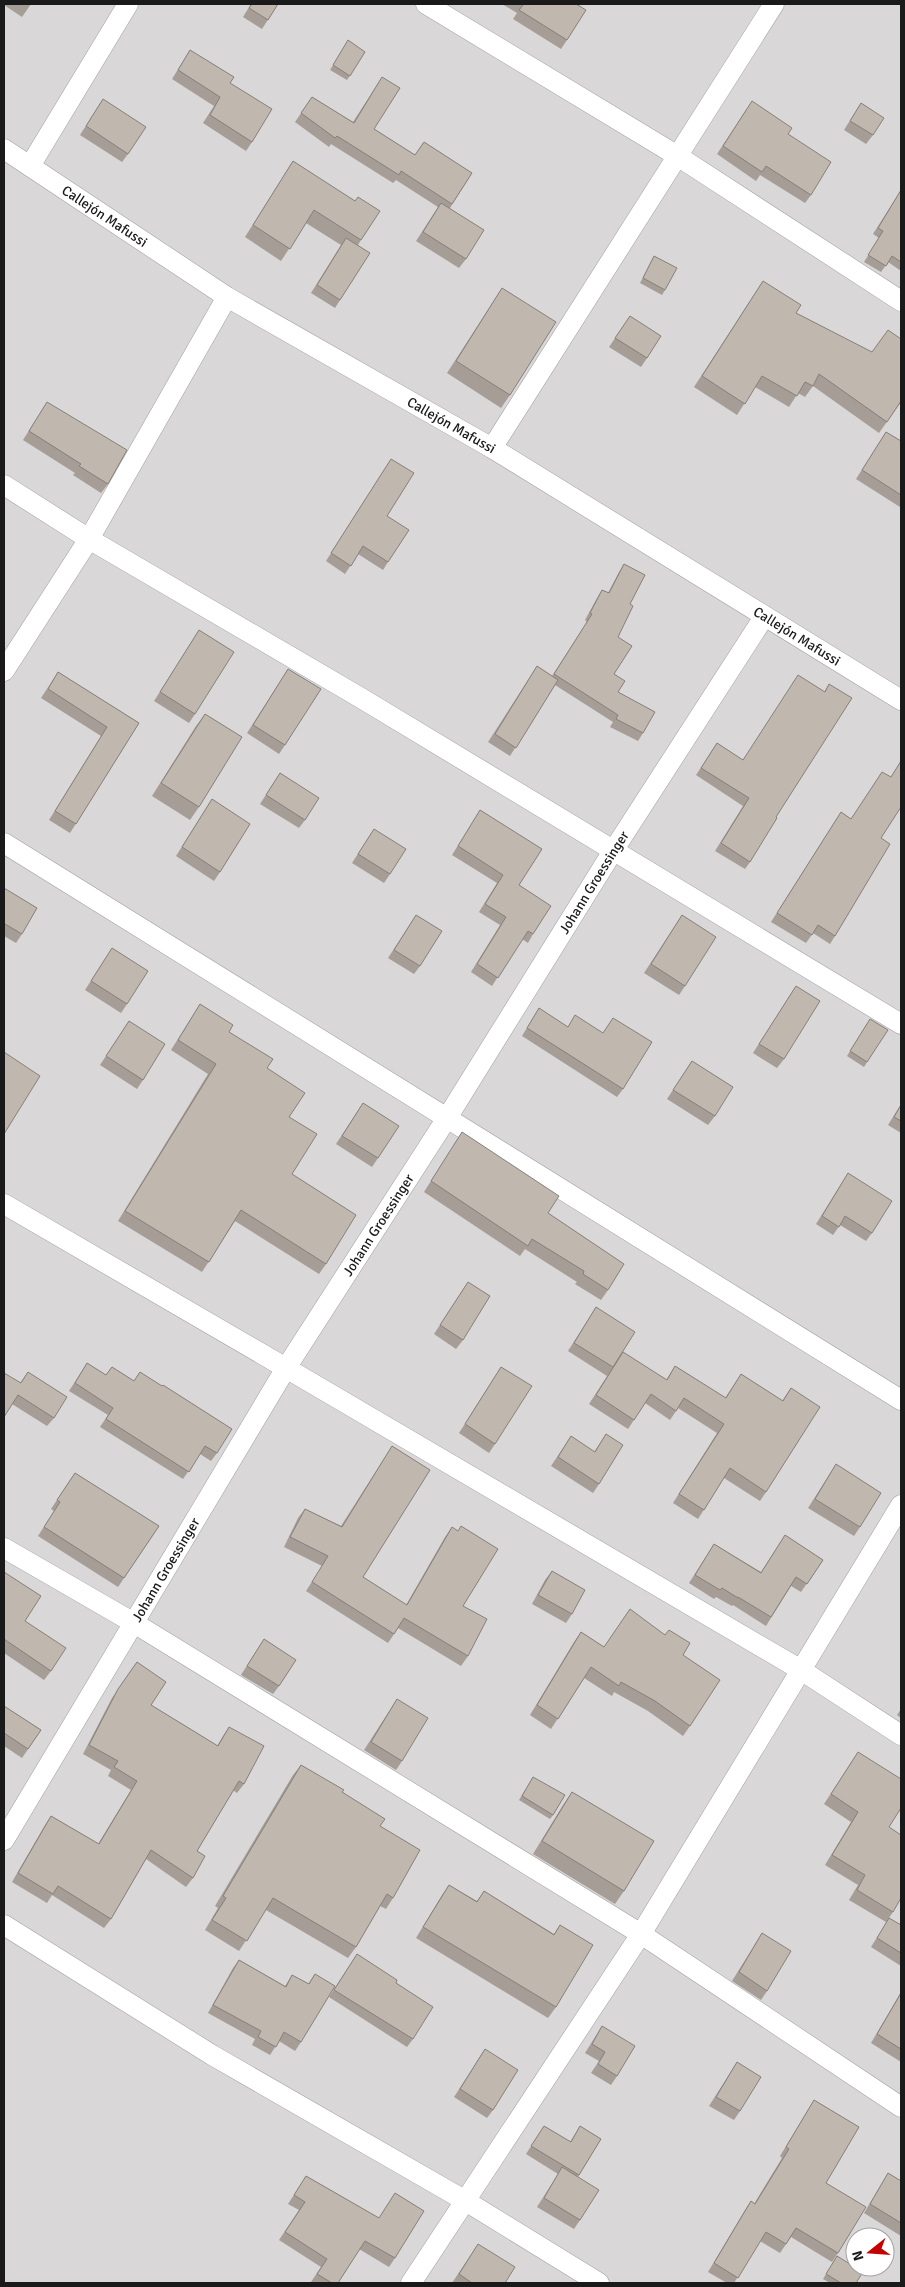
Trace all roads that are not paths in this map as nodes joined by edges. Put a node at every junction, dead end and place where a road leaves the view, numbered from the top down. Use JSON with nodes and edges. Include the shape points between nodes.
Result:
{"nodes":[{"id":1,"x":128,"y":4,"type":"edge"},
{"id":2,"x":426,"y":4,"type":"edge"},
{"id":3,"x":774,"y":4,"type":"edge"},
{"id":4,"x":4,"y":150,"type":"edge"},
{"id":5,"x":676,"y":155,"type":"junction"},
{"id":6,"x":30,"y":166,"type":"junction"},
{"id":7,"x":227,"y":297,"type":"junction"},
{"id":8,"x":901,"y":301,"type":"edge"},
{"id":9,"x":492,"y":448,"type":"junction"},
{"id":10,"x":4,"y":485,"type":"edge"},
{"id":11,"x":89,"y":538,"type":"junction"},
{"id":12,"x":764,"y":617,"type":"junction"},
{"id":13,"x":4,"y":671,"type":"edge"},
{"id":14,"x":901,"y":700,"type":"edge"},
{"id":15,"x":4,"y":843,"type":"edge"},
{"id":16,"x":613,"y":851,"type":"junction"},
{"id":17,"x":901,"y":1024,"type":"edge"},
{"id":18,"x":447,"y":1118,"type":"junction"},
{"id":19,"x":4,"y":1204,"type":"edge"},
{"id":20,"x":286,"y":1368,"type":"junction"},
{"id":21,"x":901,"y":1400,"type":"edge"},
{"id":22,"x":901,"y":1505,"type":"edge"},
{"id":23,"x":4,"y":1548,"type":"edge"},
{"id":24,"x":134,"y":1624,"type":"junction"},
{"id":25,"x":801,"y":1670,"type":"junction"},
{"id":26,"x":901,"y":1735,"type":"edge"},
{"id":27,"x":4,"y":1840,"type":"edge"},
{"id":28,"x":4,"y":1925,"type":"edge"},
{"id":29,"x":642,"y":1934,"type":"junction"},
{"id":30,"x":901,"y":2106,"type":"edge"},
{"id":31,"x":464,"y":2200,"type":"junction"},
{"id":32,"x":411,"y":2283,"type":"edge"},
{"id":33,"x":599,"y":2283,"type":"edge"}],
"edges":[{"from":1,"to":6,"type":"street"},
{"from":2,"to":5,"type":"street"},
{"from":3,"to":5,"type":"street"},
{"from":4,"to":6,"type":"street","name":"Callejón Mafussi"},
{"from":5,"to":8,"type":"street"},
{"from":5,"to":9,"type":"street"},
{"from":6,"to":7,"type":"street","name":"Callejón Mafussi"},
{"from":7,"to":9,"type":"street","name":"Callejón Mafussi"},
{"from":7,"to":11,"type":"street"},
{"from":9,"to":12,"type":"street","name":"Callejón Mafussi"},
{"from":10,"to":11,"type":"street"},
{"from":11,"to":13,"type":"street"},
{"from":11,"to":16,"type":"street"},
{"from":12,"to":14,"type":"street","name":"Callejón Mafussi"},
{"from":12,"to":16,"type":"street","name":"Johann Groessinger"},
{"from":15,"to":18,"type":"street"},
{"from":16,"to":17,"type":"street"},
{"from":16,"to":18,"type":"street","name":"Johann Groessinger"},
{"from":18,"to":20,"type":"street","name":"Johann Groessinger"},
{"from":18,"to":21,"type":"street"},
{"from":19,"to":20,"type":"street"},
{"from":20,"to":24,"type":"street","name":"Johann Groessinger"},
{"from":20,"to":25,"type":"street"},
{"from":22,"to":25,"type":"street"},
{"from":23,"to":24,"type":"street"},
{"from":24,"to":27,"type":"street","name":"Johann Groessinger"},
{"from":24,"to":29,"type":"street"},
{"from":25,"to":26,"type":"street"},
{"from":25,"to":29,"type":"street"},
{"from":28,"to":31,"type":"street","via":[[212,2055]]},
{"from":29,"to":30,"type":"street"},
{"from":29,"to":31,"type":"street"},
{"from":31,"to":32,"type":"street"},
{"from":31,"to":33,"type":"street"}]}
